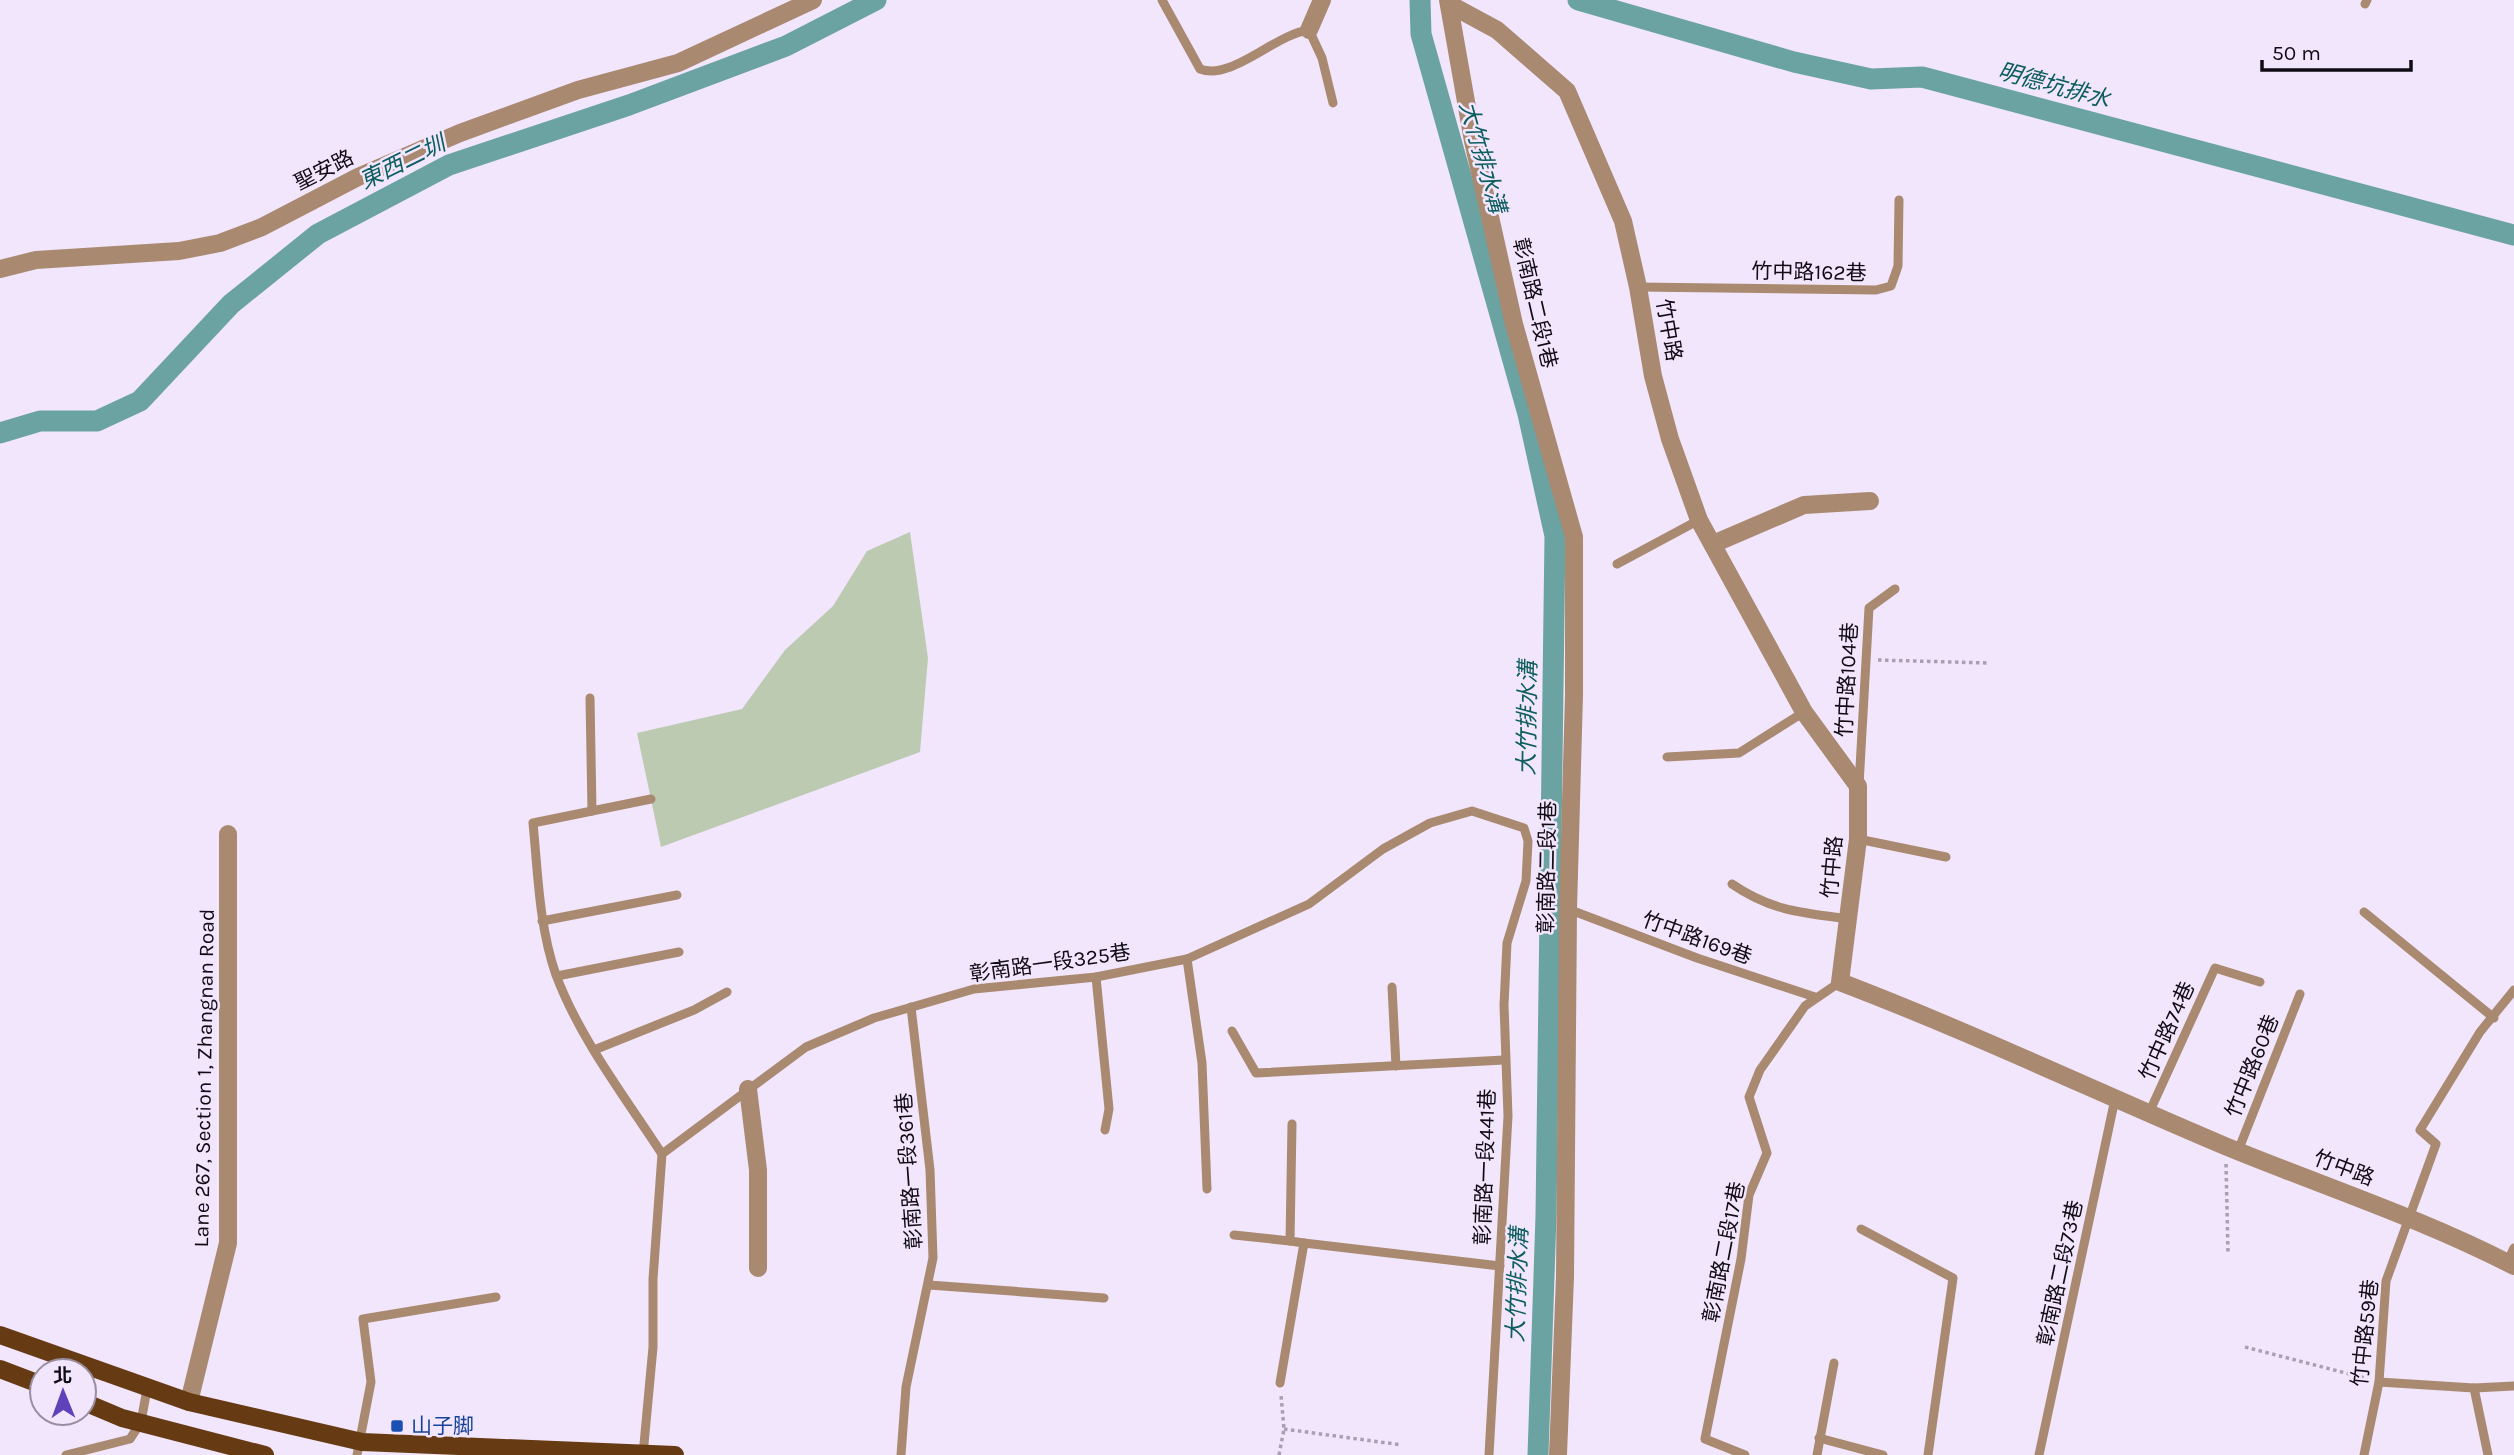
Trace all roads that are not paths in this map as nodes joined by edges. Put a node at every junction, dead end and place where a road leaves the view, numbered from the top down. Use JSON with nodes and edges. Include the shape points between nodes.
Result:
{"nodes":[{"id":1,"x":813,"y":0,"type":"edge"},
{"id":2,"x":1162,"y":0,"type":"edge"},
{"id":3,"x":1322,"y":0,"type":"edge"},
{"id":4,"x":1449,"y":2,"type":"edge"},
{"id":5,"x":1309,"y":30,"type":"junction"},
{"id":6,"x":1333,"y":103,"type":"dead end"},
{"id":7,"x":1899,"y":200,"type":"dead end"},
{"id":8,"x":0,"y":269,"type":"edge"},
{"id":9,"x":1638,"y":287,"type":"junction"},
{"id":10,"x":1870,"y":501,"type":"dead end"},
{"id":11,"x":1699,"y":520,"type":"junction"},
{"id":12,"x":1713,"y":544,"type":"junction"},
{"id":13,"x":1617,"y":564,"type":"dead end"},
{"id":14,"x":1895,"y":589,"type":"dead end"},
{"id":15,"x":590,"y":698,"type":"dead end"},
{"id":16,"x":1804,"y":712,"type":"junction"},
{"id":17,"x":1667,"y":757,"type":"dead end"},
{"id":18,"x":1858,"y":786,"type":"junction"},
{"id":19,"x":652,"y":799,"type":"dead end"},
{"id":20,"x":592,"y":811,"type":"junction"},
{"id":21,"x":228,"y":834,"type":"dead end"},
{"id":22,"x":1858,"y":839,"type":"junction"},
{"id":23,"x":1528,"y":841,"type":"joint"},
{"id":24,"x":1947,"y":857,"type":"dead end"},
{"id":25,"x":1732,"y":884,"type":"dead end"},
{"id":26,"x":677,"y":895,"type":"dead end"},
{"id":27,"x":1568,"y":909,"type":"junction"},
{"id":28,"x":2364,"y":912,"type":"dead end"},
{"id":29,"x":1850,"y":919,"type":"junction"},
{"id":30,"x":542,"y":921,"type":"junction"},
{"id":31,"x":679,"y":952,"type":"dead end"},
{"id":32,"x":1186,"y":959,"type":"junction"},
{"id":33,"x":556,"y":976,"type":"junction"},
{"id":34,"x":1096,"y":977,"type":"junction"},
{"id":35,"x":1840,"y":982,"type":"junction"},
{"id":36,"x":2260,"y":982,"type":"dead end"},
{"id":37,"x":1392,"y":987,"type":"dead end"},
{"id":38,"x":2514,"y":990,"type":"edge"},
{"id":39,"x":727,"y":992,"type":"dead end"},
{"id":40,"x":2300,"y":994,"type":"dead end"},
{"id":41,"x":1815,"y":997,"type":"junction"},
{"id":42,"x":911,"y":1007,"type":"junction"},
{"id":43,"x":2494,"y":1018,"type":"junction"},
{"id":44,"x":1231,"y":1031,"type":"dead end"},
{"id":45,"x":594,"y":1050,"type":"junction"},
{"id":46,"x":1504,"y":1060,"type":"junction"},
{"id":47,"x":1395,"y":1066,"type":"junction"},
{"id":48,"x":748,"y":1089,"type":"junction"},
{"id":49,"x":2115,"y":1099,"type":"junction"},
{"id":50,"x":2149,"y":1113,"type":"junction"},
{"id":51,"x":1292,"y":1124,"type":"dead end"},
{"id":52,"x":1105,"y":1130,"type":"dead end"},
{"id":53,"x":2232,"y":1149,"type":"junction"},
{"id":54,"x":662,"y":1154,"type":"junction"},
{"id":55,"x":1207,"y":1189,"type":"dead end"},
{"id":56,"x":2407,"y":1217,"type":"junction"},
{"id":57,"x":1861,"y":1229,"type":"dead end"},
{"id":58,"x":1234,"y":1235,"type":"dead end"},
{"id":59,"x":1290,"y":1241,"type":"junction"},
{"id":60,"x":1304,"y":1243,"type":"junction"},
{"id":61,"x":2512,"y":1259,"type":"edge"},
{"id":62,"x":1500,"y":1266,"type":"junction"},
{"id":63,"x":758,"y":1268,"type":"dead end"},
{"id":64,"x":929,"y":1285,"type":"junction"},
{"id":65,"x":496,"y":1297,"type":"dead end"},
{"id":66,"x":1104,"y":1298,"type":"dead end"},
{"id":67,"x":0,"y":1335,"type":"edge"},
{"id":68,"x":1834,"y":1363,"type":"dead end"},
{"id":69,"x":0,"y":1369,"type":"edge"},
{"id":70,"x":28,"y":1380,"type":"edge"},
{"id":71,"x":1280,"y":1382,"type":"road end"},
{"id":72,"x":2379,"y":1382,"type":"junction"},
{"id":73,"x":2514,"y":1386,"type":"edge"},
{"id":74,"x":2474,"y":1388,"type":"junction"},
{"id":75,"x":147,"y":1389,"type":"junction"},
{"id":76,"x":189,"y":1402,"type":"junction"},
{"id":77,"x":98,"y":1407,"type":"edge"},
{"id":78,"x":141,"y":1422,"type":"junction"},
{"id":79,"x":1819,"y":1438,"type":"junction"},
{"id":80,"x":205,"y":1448,"type":"edge"},
{"id":81,"x":359,"y":1448,"type":"edge"},
{"id":82,"x":90,"y":1453,"type":"edge"},
{"id":83,"x":643,"y":1454,"type":"edge"},
{"id":84,"x":66,"y":1455,"type":"edge"},
{"id":85,"x":265,"y":1455,"type":"edge"},
{"id":86,"x":675,"y":1455,"type":"edge"},
{"id":87,"x":901,"y":1455,"type":"edge"},
{"id":88,"x":1489,"y":1455,"type":"edge"},
{"id":89,"x":1558,"y":1455,"type":"edge"},
{"id":90,"x":1745,"y":1455,"type":"edge"},
{"id":91,"x":1817,"y":1455,"type":"edge"},
{"id":92,"x":1883,"y":1455,"type":"edge"},
{"id":93,"x":1928,"y":1455,"type":"edge"},
{"id":94,"x":2039,"y":1455,"type":"edge"},
{"id":95,"x":2364,"y":1455,"type":"edge"},
{"id":96,"x":2488,"y":1455,"type":"edge"}],
"edges":[{"from":1,"to":8,"type":"street","name":"聖安路","via":[[678,63],[579,90],[460,133],[220,243],[178,251],[36,260]]},
{"from":2,"to":5,"type":"lane","via":[[1200,69],[1208,72],[1232,66],[1296,32]]},
{"from":3,"to":5,"type":"street"},
{"from":4,"to":9,"type":"street","name":"竹中路","via":[[1497,30],[1567,91],[1623,221]]},
{"from":4,"to":27,"type":"street","name":"彰南路二段1巷","via":[[1473,141],[1514,324],[1574,537]]},
{"from":5,"to":6,"type":"lane","via":[[1322,58]]},
{"from":7,"to":9,"type":"lane","name":"竹中路162巷","via":[[1898,266],[1891,286],[1876,290]]},
{"from":9,"to":11,"type":"street","name":"竹中路","via":[[1666,426]]},
{"from":10,"to":12,"type":"street","via":[[1804,505]]},
{"from":11,"to":12,"type":"street","name":"竹中路"},
{"from":11,"to":13,"type":"lane"},
{"from":12,"to":16,"type":"street","name":"竹中路"},
{"from":14,"to":18,"type":"lane","name":"竹中路104巷","via":[[1869,608]]},
{"from":15,"to":20,"type":"lane"},
{"from":16,"to":17,"type":"lane","via":[[1739,753]]},
{"from":16,"to":18,"type":"street","name":"竹中路"},
{"from":18,"to":22,"type":"street","name":"竹中路"},
{"from":19,"to":20,"type":"lane"},
{"from":20,"to":30,"type":"lane","via":[[533,823]]},
{"from":21,"to":76,"type":"street","name":"Lane 267, Section 1, Zhangnan Road","via":[[228,1243]]},
{"from":22,"to":24,"type":"lane"},
{"from":22,"to":29,"type":"street","name":"竹中路"},
{"from":23,"to":32,"type":"lane","name":"彰南路一段325巷","via":[[1524,828],[1472,811],[1430,823],[1383,849],[1309,904]]},
{"from":23,"to":46,"type":"lane","name":"彰南路一段441巷","via":[[1526,881],[1507,943]]},
{"from":25,"to":29,"type":"lane","via":[[1777,909]]},
{"from":26,"to":30,"type":"lane"},
{"from":27,"to":41,"type":"lane","name":"竹中路169巷"},
{"from":27,"to":89,"type":"street","name":"彰南路二段1巷","via":[[1565,1277]]},
{"from":28,"to":43,"type":"lane"},
{"from":29,"to":35,"type":"street","name":"竹中路"},
{"from":30,"to":33,"type":"lane"},
{"from":31,"to":33,"type":"lane"},
{"from":32,"to":34,"type":"lane","name":"彰南路一段325巷"},
{"from":32,"to":55,"type":"lane","via":[[1202,1063]]},
{"from":33,"to":45,"type":"lane"},
{"from":34,"to":42,"type":"lane","name":"彰南路一段325巷","via":[[974,989]]},
{"from":34,"to":52,"type":"lane","via":[[1109,1109]]},
{"from":35,"to":41,"type":"lane","name":"彰南路二段17巷"},
{"from":35,"to":49,"type":"street","name":"竹中路","via":[[1922,1013]]},
{"from":36,"to":50,"type":"lane","name":"竹中路74巷","via":[[2215,968]]},
{"from":37,"to":47,"type":"lane"},
{"from":38,"to":43,"type":"lane"},
{"from":39,"to":45,"type":"lane"},
{"from":40,"to":53,"type":"lane","name":"竹中路60巷"},
{"from":41,"to":90,"type":"lane","name":"彰南路二段17巷","via":[[1760,1070],[1749,1097],[1768,1153],[1749,1195],[1705,1439]]},
{"from":42,"to":48,"type":"lane","name":"彰南路一段325巷","via":[[806,1047]]},
{"from":42,"to":64,"type":"lane","name":"彰南路一段361巷","via":[[930,1170],[933,1258]]},
{"from":43,"to":56,"type":"lane","name":"竹中路59巷","via":[[2480,1032],[2420,1130],[2436,1144]]},
{"from":44,"to":47,"type":"lane","via":[[1256,1073]]},
{"from":45,"to":54,"type":"lane"},
{"from":46,"to":47,"type":"lane"},
{"from":46,"to":62,"type":"lane","name":"彰南路一段441巷","via":[[1508,1115]]},
{"from":48,"to":54,"type":"lane","name":"彰南路一段325巷"},
{"from":48,"to":63,"type":"street","via":[[758,1170]]},
{"from":49,"to":50,"type":"street","name":"竹中路"},
{"from":49,"to":94,"type":"lane","name":"彰南路二段73巷"},
{"from":50,"to":53,"type":"street","name":"竹中路"},
{"from":51,"to":59,"type":"lane"},
{"from":53,"to":56,"type":"street","name":"竹中路"},
{"from":54,"to":83,"type":"lane"},
{"from":56,"to":61,"type":"street","name":"竹中路"},
{"from":56,"to":72,"type":"lane","name":"竹中路59巷","via":[[2386,1281]]},
{"from":57,"to":93,"type":"lane","via":[[1953,1278]]},
{"from":58,"to":59,"type":"lane"},
{"from":59,"to":60,"type":"lane"},
{"from":60,"to":62,"type":"lane"},
{"from":60,"to":71,"type":"lane"},
{"from":62,"to":88,"type":"lane","name":"彰南路一段441巷"},
{"from":64,"to":66,"type":"lane"},
{"from":64,"to":87,"type":"lane","name":"彰南路一段361巷","via":[[906,1387]]},
{"from":65,"to":81,"type":"lane","via":[[363,1319],[371,1382]]},
{"from":67,"to":75,"type":"main road"},
{"from":68,"to":79,"type":"lane"},
{"from":69,"to":70,"type":"main road"},
{"from":72,"to":74,"type":"lane"},
{"from":72,"to":95,"type":"lane","name":"竹中路59巷"},
{"from":73,"to":74,"type":"lane"},
{"from":74,"to":96,"type":"lane"},
{"from":75,"to":76,"type":"main road"},
{"from":75,"to":78,"type":"lane"},
{"from":76,"to":81,"type":"main road"},
{"from":77,"to":78,"type":"main road"},
{"from":78,"to":80,"type":"main road"},
{"from":78,"to":82,"type":"lane","via":[[130,1439]]},
{"from":79,"to":91,"type":"lane"},
{"from":79,"to":92,"type":"lane"},
{"from":80,"to":85,"type":"main road"},
{"from":81,"to":83,"type":"main road"},
{"from":82,"to":84,"type":"lane"},
{"from":83,"to":86,"type":"main road"}]}
